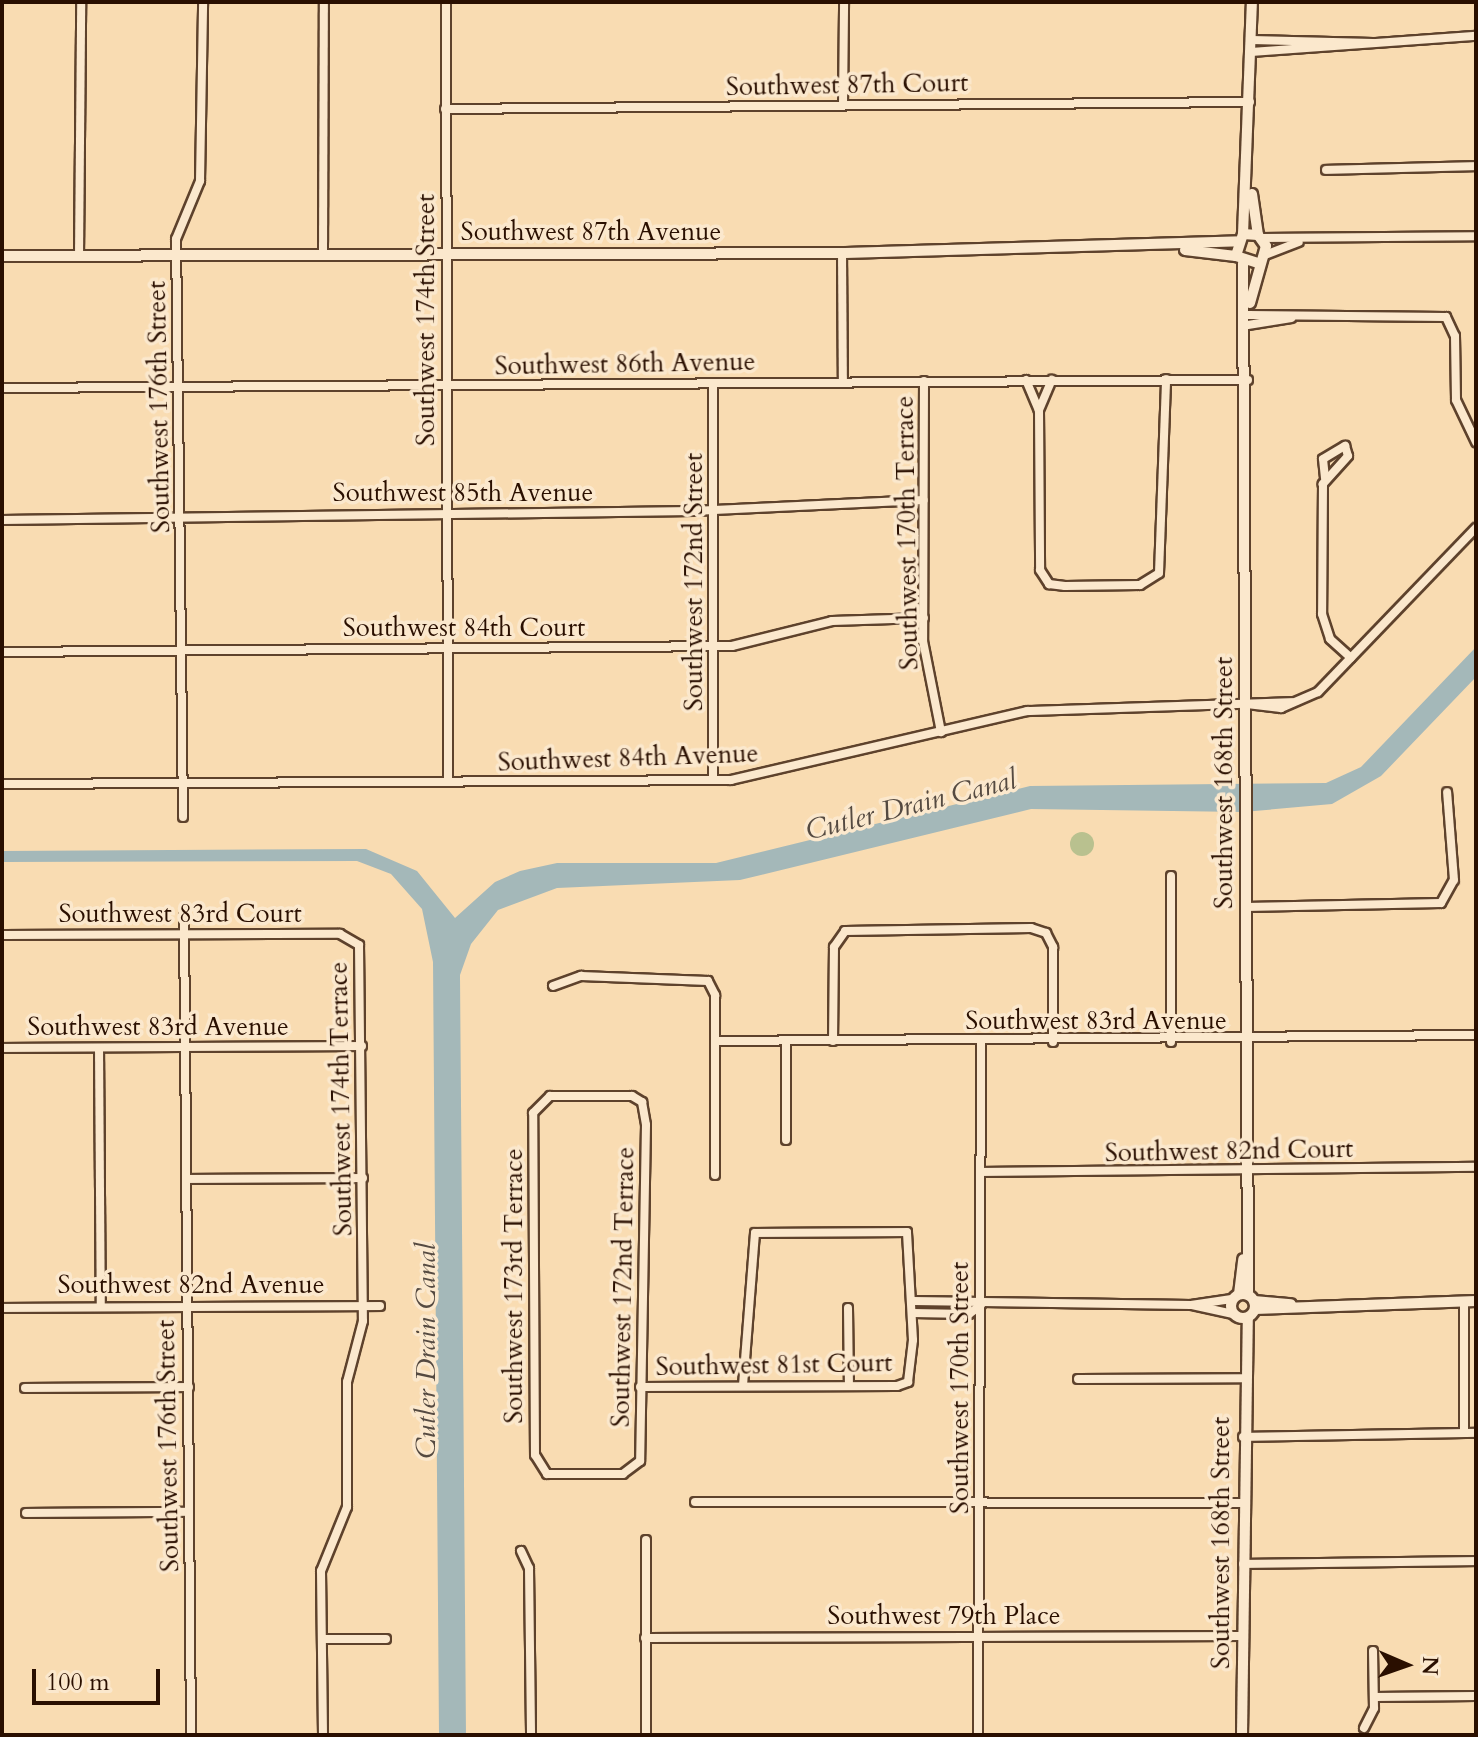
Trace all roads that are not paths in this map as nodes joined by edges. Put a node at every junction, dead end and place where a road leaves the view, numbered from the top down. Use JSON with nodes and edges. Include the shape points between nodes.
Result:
{"nodes":[{"id":1,"x":81,"y":2,"type":"edge"},
{"id":2,"x":203,"y":2,"type":"edge"},
{"id":3,"x":324,"y":2,"type":"edge"},
{"id":4,"x":446,"y":2,"type":"edge"},
{"id":5,"x":844,"y":2,"type":"edge"},
{"id":6,"x":1252,"y":2,"type":"edge"},
{"id":7,"x":1476,"y":36,"type":"edge"},
{"id":8,"x":1251,"y":46,"type":"junction"},
{"id":9,"x":1250,"y":102,"type":"junction"},
{"id":10,"x":843,"y":105,"type":"junction"},
{"id":11,"x":445,"y":109,"type":"junction"},
{"id":12,"x":1476,"y":166,"type":"edge"},
{"id":13,"x":1326,"y":170,"type":"dead end"},
{"id":14,"x":1249,"y":187,"type":"junction"},
{"id":15,"x":1260,"y":236,"type":"junction"},
{"id":16,"x":1476,"y":236,"type":"edge"},
{"id":17,"x":1240,"y":238,"type":"junction"},
{"id":18,"x":1299,"y":242,"type":"junction"},
{"id":19,"x":1179,"y":248,"type":"junction"},
{"id":20,"x":842,"y":253,"type":"junction"},
{"id":21,"x":446,"y":254,"type":"junction"},
{"id":22,"x":176,"y":255,"type":"junction"},
{"id":23,"x":323,"y":255,"type":"junction"},
{"id":24,"x":2,"y":256,"type":"edge"},
{"id":25,"x":79,"y":256,"type":"junction"},
{"id":26,"x":1239,"y":259,"type":"junction"},
{"id":27,"x":1262,"y":259,"type":"junction"},
{"id":28,"x":1248,"y":316,"type":"junction"},
{"id":29,"x":1166,"y":379,"type":"junction"},
{"id":30,"x":1026,"y":380,"type":"junction"},
{"id":31,"x":1052,"y":380,"type":"junction"},
{"id":32,"x":1248,"y":380,"type":"junction"},
{"id":33,"x":924,"y":381,"type":"junction"},
{"id":34,"x":843,"y":382,"type":"junction"},
{"id":35,"x":713,"y":383,"type":"junction"},
{"id":36,"x":446,"y":384,"type":"junction"},
{"id":37,"x":178,"y":387,"type":"junction"},
{"id":38,"x":2,"y":388,"type":"edge"},
{"id":39,"x":1039,"y":410,"type":"junction"},
{"id":40,"x":1476,"y":442,"type":"edge"},
{"id":41,"x":1325,"y":478,"type":"dead end"},
{"id":42,"x":924,"y":500,"type":"junction"},
{"id":43,"x":714,"y":510,"type":"junction"},
{"id":44,"x":447,"y":513,"type":"junction"},
{"id":45,"x":180,"y":517,"type":"junction"},
{"id":46,"x":2,"y":520,"type":"edge"},
{"id":47,"x":1476,"y":528,"type":"edge"},
{"id":48,"x":924,"y":618,"type":"junction"},
{"id":49,"x":714,"y":646,"type":"junction"},
{"id":50,"x":448,"y":648,"type":"junction"},
{"id":51,"x":181,"y":650,"type":"junction"},
{"id":52,"x":2,"y":652,"type":"edge"},
{"id":53,"x":1351,"y":658,"type":"junction"},
{"id":54,"x":1246,"y":704,"type":"junction"},
{"id":55,"x":941,"y":732,"type":"junction"},
{"id":56,"x":713,"y":780,"type":"junction"},
{"id":57,"x":448,"y":781,"type":"junction"},
{"id":58,"x":2,"y":784,"type":"edge"},
{"id":59,"x":183,"y":784,"type":"junction"},
{"id":60,"x":1447,"y":792,"type":"dead end"},
{"id":61,"x":183,"y":817,"type":"dead end"},
{"id":62,"x":1171,"y":876,"type":"dead end"},
{"id":63,"x":1246,"y":907,"type":"junction"},
{"id":64,"x":184,"y":917,"type":"dead end"},
{"id":65,"x":2,"y":935,"type":"edge"},
{"id":66,"x":184,"y":935,"type":"junction"},
{"id":67,"x":356,"y":940,"type":"joint"},
{"id":68,"x":553,"y":986,"type":"dead end"},
{"id":69,"x":1476,"y":1035,"type":"edge"},
{"id":70,"x":715,"y":1041,"type":"junction"},
{"id":71,"x":786,"y":1041,"type":"junction"},
{"id":72,"x":833,"y":1041,"type":"junction"},
{"id":73,"x":981,"y":1041,"type":"junction"},
{"id":74,"x":1244,"y":1041,"type":"junction"},
{"id":75,"x":1053,"y":1042,"type":"junction"},
{"id":76,"x":1171,"y":1042,"type":"junction"},
{"id":77,"x":362,"y":1046,"type":"junction"},
{"id":78,"x":185,"y":1047,"type":"junction"},
{"id":79,"x":2,"y":1048,"type":"edge"},
{"id":80,"x":99,"y":1048,"type":"junction"},
{"id":81,"x":538,"y":1102,"type":"joint"},
{"id":82,"x":786,"y":1140,"type":"dead end"},
{"id":83,"x":1476,"y":1167,"type":"edge"},
{"id":84,"x":1244,"y":1171,"type":"junction"},
{"id":85,"x":983,"y":1172,"type":"junction"},
{"id":86,"x":715,"y":1175,"type":"dead end"},
{"id":87,"x":363,"y":1178,"type":"junction"},
{"id":88,"x":186,"y":1179,"type":"junction"},
{"id":89,"x":913,"y":1301,"type":"junction"},
{"id":90,"x":1464,"y":1301,"type":"junction"},
{"id":91,"x":1476,"y":1301,"type":"edge"},
{"id":92,"x":981,"y":1305,"type":"junction"},
{"id":93,"x":1191,"y":1305,"type":"junction"},
{"id":94,"x":363,"y":1306,"type":"junction"},
{"id":95,"x":380,"y":1306,"type":"dead end"},
{"id":96,"x":1243,"y":1306,"type":"junction"},
{"id":97,"x":101,"y":1307,"type":"junction"},
{"id":98,"x":187,"y":1307,"type":"junction"},
{"id":99,"x":2,"y":1308,"type":"edge"},
{"id":100,"x":848,"y":1308,"type":"dead end"},
{"id":101,"x":913,"y":1313,"type":"junction"},
{"id":102,"x":1244,"y":1378,"type":"junction"},
{"id":103,"x":1078,"y":1379,"type":"dead end"},
{"id":104,"x":743,"y":1386,"type":"junction"},
{"id":105,"x":849,"y":1386,"type":"junction"},
{"id":106,"x":189,"y":1387,"type":"junction"},
{"id":107,"x":640,"y":1387,"type":"junction"},
{"id":108,"x":25,"y":1388,"type":"dead end"},
{"id":109,"x":1464,"y":1433,"type":"junction"},
{"id":110,"x":1476,"y":1433,"type":"edge"},
{"id":111,"x":1243,"y":1437,"type":"junction"},
{"id":112,"x":634,"y":1471,"type":"joint"},
{"id":113,"x":695,"y":1502,"type":"dead end"},
{"id":114,"x":1243,"y":1503,"type":"junction"},
{"id":115,"x":979,"y":1504,"type":"junction"},
{"id":116,"x":189,"y":1512,"type":"junction"},
{"id":117,"x":26,"y":1513,"type":"dead end"},
{"id":118,"x":646,"y":1540,"type":"dead end"},
{"id":119,"x":521,"y":1551,"type":"dead end"},
{"id":120,"x":1476,"y":1561,"type":"edge"},
{"id":121,"x":1243,"y":1564,"type":"junction"},
{"id":122,"x":979,"y":1636,"type":"junction"},
{"id":123,"x":1242,"y":1636,"type":"junction"},
{"id":124,"x":645,"y":1638,"type":"junction"},
{"id":125,"x":322,"y":1639,"type":"junction"},
{"id":126,"x":386,"y":1639,"type":"dead end"},
{"id":127,"x":1373,"y":1651,"type":"dead end"},
{"id":128,"x":1476,"y":1696,"type":"edge"},
{"id":129,"x":1375,"y":1697,"type":"junction"},
{"id":130,"x":1364,"y":1728,"type":"dead end"},
{"id":131,"x":191,"y":1735,"type":"edge"},
{"id":132,"x":323,"y":1735,"type":"edge"},
{"id":133,"x":531,"y":1735,"type":"edge"},
{"id":134,"x":646,"y":1735,"type":"edge"},
{"id":135,"x":978,"y":1735,"type":"edge"},
{"id":136,"x":1242,"y":1735,"type":"edge"}],
"edges":[{"from":1,"to":25,"type":"street"},
{"from":2,"to":22,"type":"street","name":"Southwest 176th Street","via":[[202,170]]},
{"from":3,"to":23,"type":"street"},
{"from":4,"to":11,"type":"street","name":"Southwest 174th Street"},
{"from":5,"to":10,"type":"street"},
{"from":6,"to":8,"type":"street"},
{"from":7,"to":8,"type":"street"},
{"from":8,"to":9,"type":"street"},
{"from":9,"to":10,"type":"street","name":"Southwest 87th Court"},
{"from":9,"to":14,"type":"street"},
{"from":10,"to":11,"type":"street","name":"Southwest 87th Court"},
{"from":11,"to":21,"type":"street","name":"Southwest 174th Street"},
{"from":12,"to":13,"type":"street"},
{"from":14,"to":15,"type":"street"},
{"from":14,"to":17,"type":"street"},
{"from":15,"to":17,"type":"street","name":"Southwest 87th Avenue"},
{"from":15,"to":18,"type":"street"},
{"from":15,"to":27,"type":"street"},
{"from":16,"to":18,"type":"street"},
{"from":17,"to":19,"type":"street","name":"Southwest 87th Avenue"},
{"from":17,"to":26,"type":"street","name":"Southwest 168th Street"},
{"from":18,"to":27,"type":"street"},
{"from":19,"to":20,"type":"street","name":"Southwest 87th Avenue"},
{"from":19,"to":26,"type":"street","name":"Southwest 87th Avenue"},
{"from":20,"to":21,"type":"street","name":"Southwest 87th Avenue"},
{"from":20,"to":34,"type":"street"},
{"from":21,"to":23,"type":"street","name":"Southwest 87th Avenue"},
{"from":21,"to":36,"type":"street","name":"Southwest 174th Street"},
{"from":22,"to":23,"type":"street","name":"Southwest 87th Avenue"},
{"from":22,"to":25,"type":"street","name":"Southwest 87th Avenue"},
{"from":22,"to":37,"type":"street","name":"Southwest 176th Street"},
{"from":24,"to":25,"type":"street","name":"Southwest 87th Avenue"},
{"from":26,"to":27,"type":"street","name":"Southwest 87th Avenue"},
{"from":26,"to":28,"type":"street","name":"Southwest 168th Street"},
{"from":27,"to":28,"type":"street","name":"Southwest 168th Street"},
{"from":28,"to":32,"type":"street","name":"Southwest 168th Street"},
{"from":28,"to":40,"type":"street","via":[[1446,317],[1455,336],[1456,400]]},
{"from":29,"to":31,"type":"street","name":"Southwest 86th Avenue"},
{"from":29,"to":32,"type":"street","name":"Southwest 86th Avenue"},
{"from":29,"to":39,"type":"street","via":[[1159,573],[1140,585],[1046,581]]},
{"from":30,"to":31,"type":"street","name":"Southwest 86th Avenue"},
{"from":30,"to":33,"type":"street","name":"Southwest 86th Avenue"},
{"from":30,"to":39,"type":"street"},
{"from":31,"to":39,"type":"street"},
{"from":32,"to":54,"type":"street","name":"Southwest 168th Street"},
{"from":33,"to":34,"type":"street","name":"Southwest 86th Avenue"},
{"from":33,"to":42,"type":"street","name":"Southwest 170th Terrace"},
{"from":34,"to":35,"type":"street","name":"Southwest 86th Avenue"},
{"from":35,"to":36,"type":"street","name":"Southwest 86th Avenue"},
{"from":35,"to":43,"type":"street","name":"Southwest 172nd Street"},
{"from":36,"to":37,"type":"street","name":"Southwest 86th Avenue"},
{"from":36,"to":44,"type":"street","name":"Southwest 174th Street"},
{"from":37,"to":38,"type":"street","name":"Southwest 86th Avenue"},
{"from":37,"to":45,"type":"street","name":"Southwest 176th Street"},
{"from":41,"to":53,"type":"street","via":[[1322,614],[1330,639]]},
{"from":42,"to":43,"type":"street","name":"Southwest 85th Avenue"},
{"from":42,"to":48,"type":"street","name":"Southwest 170th Terrace"},
{"from":43,"to":44,"type":"street","name":"Southwest 85th Avenue"},
{"from":43,"to":49,"type":"street","name":"Southwest 172nd Street"},
{"from":44,"to":45,"type":"street","name":"Southwest 85th Avenue"},
{"from":44,"to":50,"type":"street","name":"Southwest 174th Street"},
{"from":45,"to":46,"type":"street","name":"Southwest 85th Avenue"},
{"from":45,"to":51,"type":"street","name":"Southwest 176th Street"},
{"from":47,"to":53,"type":"street"},
{"from":48,"to":49,"type":"street","name":"Southwest 84th Court","via":[[844,619],[751,644]]},
{"from":48,"to":55,"type":"street","name":"Southwest 170th Terrace"},
{"from":49,"to":50,"type":"street","name":"Southwest 84th Court"},
{"from":49,"to":56,"type":"street","name":"Southwest 172nd Street"},
{"from":50,"to":51,"type":"street","name":"Southwest 84th Court"},
{"from":50,"to":57,"type":"street","name":"Southwest 174th Street"},
{"from":51,"to":52,"type":"street","name":"Southwest 84th Court"},
{"from":51,"to":59,"type":"street","name":"Southwest 176th Street"},
{"from":53,"to":54,"type":"street","via":[[1318,692],[1292,702]]},
{"from":54,"to":55,"type":"street","name":"Southwest 84th Avenue","via":[[1039,710]]},
{"from":54,"to":63,"type":"street","name":"Southwest 168th Street"},
{"from":55,"to":56,"type":"street","name":"Southwest 84th Avenue","via":[[766,775]]},
{"from":56,"to":57,"type":"street","name":"Southwest 84th Avenue"},
{"from":57,"to":59,"type":"street","name":"Southwest 84th Avenue"},
{"from":58,"to":59,"type":"street","name":"Southwest 84th Avenue"},
{"from":59,"to":61,"type":"street","name":"Southwest 176th Street"},
{"from":60,"to":63,"type":"street","via":[[1454,880],[1445,900]]},
{"from":62,"to":76,"type":"street"},
{"from":63,"to":74,"type":"street","name":"Southwest 168th Street"},
{"from":64,"to":66,"type":"street","name":"Southwest 176th Street"},
{"from":65,"to":66,"type":"street","name":"Southwest 83rd Court"},
{"from":66,"to":67,"type":"street","name":"Southwest 83rd Court","via":[[340,934]]},
{"from":66,"to":78,"type":"street","name":"Southwest 176th Street"},
{"from":67,"to":77,"type":"street","name":"Southwest 174th Terrace"},
{"from":68,"to":70,"type":"street","via":[[581,976],[708,981]]},
{"from":69,"to":74,"type":"street","name":"Southwest 83rd Avenue"},
{"from":70,"to":71,"type":"street","name":"Southwest 83rd Avenue"},
{"from":70,"to":86,"type":"street"},
{"from":71,"to":72,"type":"street","name":"Southwest 83rd Avenue"},
{"from":71,"to":82,"type":"street"},
{"from":72,"to":73,"type":"street","name":"Southwest 83rd Avenue"},
{"from":72,"to":75,"type":"street","via":[[834,947],[841,933],[1031,928],[1050,937]]},
{"from":73,"to":75,"type":"street","name":"Southwest 83rd Avenue"},
{"from":73,"to":85,"type":"street","name":"Southwest 170th Street"},
{"from":74,"to":76,"type":"street","name":"Southwest 83rd Avenue"},
{"from":74,"to":84,"type":"street","name":"Southwest 168th Street"},
{"from":75,"to":76,"type":"street","name":"Southwest 83rd Avenue"},
{"from":77,"to":78,"type":"street","name":"Southwest 83rd Avenue"},
{"from":77,"to":87,"type":"street","name":"Southwest 174th Terrace"},
{"from":78,"to":80,"type":"street","name":"Southwest 83rd Avenue"},
{"from":78,"to":88,"type":"street","name":"Southwest 176th Street"},
{"from":79,"to":80,"type":"street","name":"Southwest 83rd Avenue"},
{"from":80,"to":97,"type":"street"},
{"from":81,"to":107,"type":"street","name":"Southwest 172nd Terrace","via":[[584,1095],[642,1102]]},
{"from":81,"to":112,"type":"street","name":"Southwest 173rd Terrace","via":[[540,1469]]},
{"from":83,"to":84,"type":"street","name":"Southwest 82nd Court"},
{"from":84,"to":85,"type":"street","name":"Southwest 82nd Court"},
{"from":84,"to":96,"type":"street","name":"Southwest 168th Street"},
{"from":85,"to":92,"type":"street","name":"Southwest 170th Street"},
{"from":87,"to":88,"type":"street"},
{"from":87,"to":94,"type":"street","name":"Southwest 174th Terrace"},
{"from":88,"to":98,"type":"street","name":"Southwest 176th Street"},
{"from":89,"to":92,"type":"street","via":[[969,1299]]},
{"from":89,"to":101,"type":"street"},
{"from":89,"to":104,"type":"street","via":[[907,1232],[755,1233]]},
{"from":90,"to":91,"type":"street"},
{"from":90,"to":96,"type":"street"},
{"from":90,"to":109,"type":"street"},
{"from":92,"to":93,"type":"street"},
{"from":92,"to":101,"type":"street","via":[[969,1314]]},
{"from":92,"to":115,"type":"street","name":"Southwest 170th Street"},
{"from":93,"to":96,"type":"street"},
{"from":93,"to":96,"type":"street"},
{"from":94,"to":95,"type":"street","name":"Southwest 82nd Avenue"},
{"from":94,"to":98,"type":"street","name":"Southwest 82nd Avenue"},
{"from":94,"to":125,"type":"street","name":"Southwest 174th Terrace","via":[[362,1340],[347,1382],[347,1507],[322,1562]]},
{"from":96,"to":102,"type":"street","name":"Southwest 168th Street"},
{"from":97,"to":98,"type":"street","name":"Southwest 82nd Avenue"},
{"from":97,"to":99,"type":"street","name":"Southwest 82nd Avenue"},
{"from":98,"to":106,"type":"street","name":"Southwest 176th Street"},
{"from":100,"to":105,"type":"street"},
{"from":101,"to":105,"type":"street","name":"Southwest 81st Court","via":[[908,1382]]},
{"from":102,"to":103,"type":"street"},
{"from":102,"to":111,"type":"street","name":"Southwest 168th Street"},
{"from":104,"to":105,"type":"street","name":"Southwest 81st Court"},
{"from":104,"to":107,"type":"street","name":"Southwest 81st Court"},
{"from":106,"to":108,"type":"street"},
{"from":106,"to":116,"type":"street","name":"Southwest 176th Street"},
{"from":107,"to":112,"type":"street","name":"Southwest 172nd Terrace"},
{"from":109,"to":110,"type":"street"},
{"from":109,"to":111,"type":"street"},
{"from":111,"to":114,"type":"street","name":"Southwest 168th Street"},
{"from":113,"to":115,"type":"street"},
{"from":114,"to":115,"type":"street"},
{"from":114,"to":121,"type":"street","name":"Southwest 168th Street"},
{"from":115,"to":122,"type":"street","name":"Southwest 170th Street"},
{"from":116,"to":117,"type":"street"},
{"from":116,"to":131,"type":"street","name":"Southwest 176th Street"},
{"from":118,"to":124,"type":"street"},
{"from":119,"to":133,"type":"street","via":[[529,1568]]},
{"from":120,"to":121,"type":"street"},
{"from":121,"to":123,"type":"street","name":"Southwest 168th Street"},
{"from":122,"to":123,"type":"street","name":"Southwest 79th Place"},
{"from":122,"to":124,"type":"street","name":"Southwest 79th Place"},
{"from":122,"to":135,"type":"street","name":"Southwest 170th Street"},
{"from":123,"to":136,"type":"street","name":"Southwest 168th Street"},
{"from":124,"to":134,"type":"street"},
{"from":125,"to":126,"type":"street"},
{"from":125,"to":132,"type":"street","name":"Southwest 174th Terrace"},
{"from":127,"to":129,"type":"street"},
{"from":128,"to":129,"type":"street"},
{"from":129,"to":130,"type":"street"}]}
